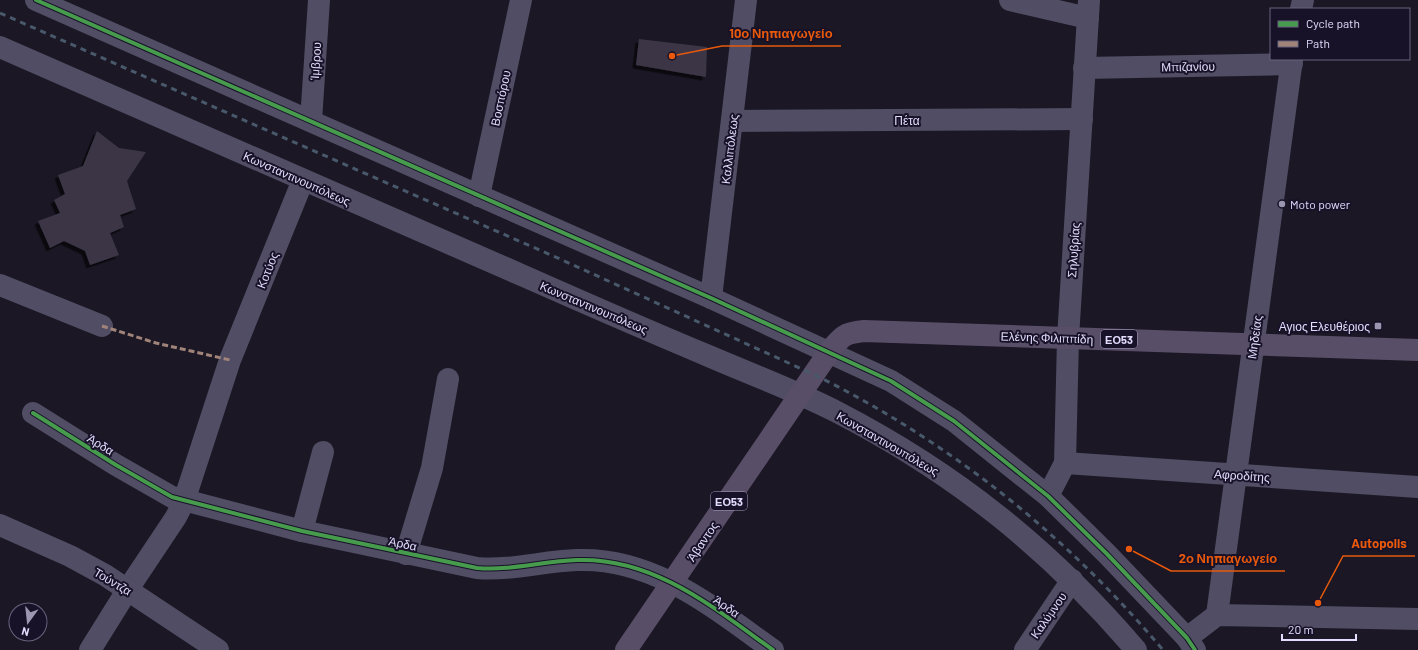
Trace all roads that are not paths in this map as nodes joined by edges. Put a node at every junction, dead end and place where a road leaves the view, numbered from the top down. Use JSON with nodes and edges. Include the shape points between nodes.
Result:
{"nodes":[{"id":1,"x":36,"y":0,"type":"edge"},
{"id":2,"x":319,"y":0,"type":"edge"},
{"id":3,"x":521,"y":0,"type":"edge"},
{"id":4,"x":746,"y":0,"type":"edge"},
{"id":5,"x":1010,"y":0,"type":"edge"},
{"id":6,"x":1088,"y":9,"type":"edge"},
{"id":7,"x":0,"y":47,"type":"edge"},
{"id":8,"x":1292,"y":61,"type":"edge"},
{"id":9,"x":1084,"y":68,"type":"junction"},
{"id":10,"x":1082,"y":119,"type":"junction"},
{"id":11,"x":310,"y":121,"type":"junction"},
{"id":12,"x":732,"y":121,"type":"junction"},
{"id":13,"x":303,"y":180,"type":"junction"},
{"id":14,"x":479,"y":196,"type":"junction"},
{"id":15,"x":0,"y":285,"type":"edge"},
{"id":16,"x":711,"y":298,"type":"junction"},
{"id":17,"x":102,"y":326,"type":"dead end"},
{"id":18,"x":1068,"y":338,"type":"junction"},
{"id":19,"x":1253,"y":343,"type":"junction"},
{"id":20,"x":1418,"y":350,"type":"edge"},
{"id":21,"x":829,"y":352,"type":"junction"},
{"id":22,"x":448,"y":378,"type":"dead end"},
{"id":23,"x":801,"y":395,"type":"junction"},
{"id":24,"x":33,"y":413,"type":"dead end"},
{"id":25,"x":323,"y":452,"type":"dead end"},
{"id":26,"x":1065,"y":463,"type":"junction"},
{"id":27,"x":1235,"y":475,"type":"junction"},
{"id":28,"x":1418,"y":487,"type":"edge"},
{"id":29,"x":1048,"y":496,"type":"junction"},
{"id":30,"x":184,"y":501,"type":"junction"},
{"id":31,"x":0,"y":525,"type":"edge"},
{"id":32,"x":302,"y":531,"type":"junction"},
{"id":33,"x":406,"y":554,"type":"junction"},
{"id":34,"x":1072,"y":580,"type":"junction"},
{"id":35,"x":674,"y":582,"type":"junction"},
{"id":36,"x":128,"y":589,"type":"junction"},
{"id":37,"x":1218,"y":615,"type":"junction"},
{"id":38,"x":1418,"y":619,"type":"edge"},
{"id":39,"x":1191,"y":644,"type":"edge"},
{"id":40,"x":90,"y":650,"type":"edge"},
{"id":41,"x":218,"y":650,"type":"edge"},
{"id":42,"x":626,"y":650,"type":"edge"},
{"id":43,"x":773,"y":650,"type":"edge"},
{"id":44,"x":1024,"y":650,"type":"edge"},
{"id":45,"x":1136,"y":650,"type":"edge"}],
"edges":[{"from":1,"to":11,"type":"street"},
{"from":2,"to":11,"type":"street","name":"Ίμβρου"},
{"from":3,"to":14,"type":"street","name":"Βοσπόρου"},
{"from":4,"to":12,"type":"street","name":"Καλλιπόλεως"},
{"from":5,"to":6,"type":"street"},
{"from":6,"to":9,"type":"street","name":"Σηλυβρίας"},
{"from":7,"to":13,"type":"street","name":"Κωνσταντινουπόλεως"},
{"from":8,"to":9,"type":"street","name":"Μπιζανίου"},
{"from":8,"to":19,"type":"street","name":"Μηδείας"},
{"from":9,"to":10,"type":"street","name":"Σηλυβρίας"},
{"from":10,"to":12,"type":"street","name":"Πέτα"},
{"from":10,"to":18,"type":"street","name":"Σηλυβρίας"},
{"from":11,"to":14,"type":"street"},
{"from":12,"to":16,"type":"street","name":"Καλλιπόλεως"},
{"from":13,"to":23,"type":"street","name":"Κωνσταντινουπόλεως"},
{"from":13,"to":30,"type":"street","name":"Κοτύος","via":[[230,360]]},
{"from":14,"to":16,"type":"street"},
{"from":15,"to":17,"type":"street"},
{"from":16,"to":21,"type":"street"},
{"from":18,"to":19,"type":"main road","name":"Ελένης Φιλιππίδη","number":"ΕΟ53"},
{"from":18,"to":21,"type":"main road","name":"Ελένης Φιλιππίδη","number":"ΕΟ53","via":[[864,331],[848,332]]},
{"from":18,"to":26,"type":"street","name":"Σηλυβρίας"},
{"from":19,"to":20,"type":"main road","name":"Ελένης Φιλιππίδη","number":"ΕΟ53"},
{"from":19,"to":27,"type":"street","name":"Μηδείας"},
{"from":21,"to":23,"type":"main road","name":"Άβαντος","number":"ΕΟ53"},
{"from":21,"to":29,"type":"street","via":[[891,381],[929,404],[986,445]]},
{"from":22,"to":33,"type":"street","via":[[432,468]]},
{"from":23,"to":34,"type":"street","name":"Κωνσταντινουπόλεως","via":[[871,432],[952,481],[1016,529]]},
{"from":23,"to":35,"type":"main road","name":"Άβαντος","number":"ΕΟ53"},
{"from":24,"to":30,"type":"street","name":"Άρδα","via":[[156,489]]},
{"from":25,"to":32,"type":"street"},
{"from":26,"to":27,"type":"street","name":"Αφροδίτης"},
{"from":26,"to":29,"type":"street","name":"Σηλυβρίας"},
{"from":27,"to":28,"type":"street","name":"Αφροδίτης"},
{"from":27,"to":37,"type":"street","name":"Μηδείας"},
{"from":29,"to":39,"type":"street","via":[[1107,554]]},
{"from":30,"to":32,"type":"street","name":"Άρδα"},
{"from":30,"to":36,"type":"street"},
{"from":31,"to":36,"type":"street","name":"Τούντζα","via":[[70,556]]},
{"from":32,"to":33,"type":"street","name":"Άρδα"},
{"from":33,"to":35,"type":"street","name":"Άρδα","via":[[477,568],[496,569],[559,561],[605,560],[633,566]]},
{"from":34,"to":44,"type":"street","name":"Καλύμνου"},
{"from":34,"to":45,"type":"street","name":"Κωνσταντινουπόλεως"},
{"from":35,"to":42,"type":"main road","name":"Άβαντος","number":"ΕΟ53"},
{"from":35,"to":43,"type":"street","name":"Άρδα"},
{"from":36,"to":40,"type":"street"},
{"from":36,"to":41,"type":"street","name":"Τούντζα"},
{"from":37,"to":38,"type":"street"},
{"from":37,"to":39,"type":"street"}]}
